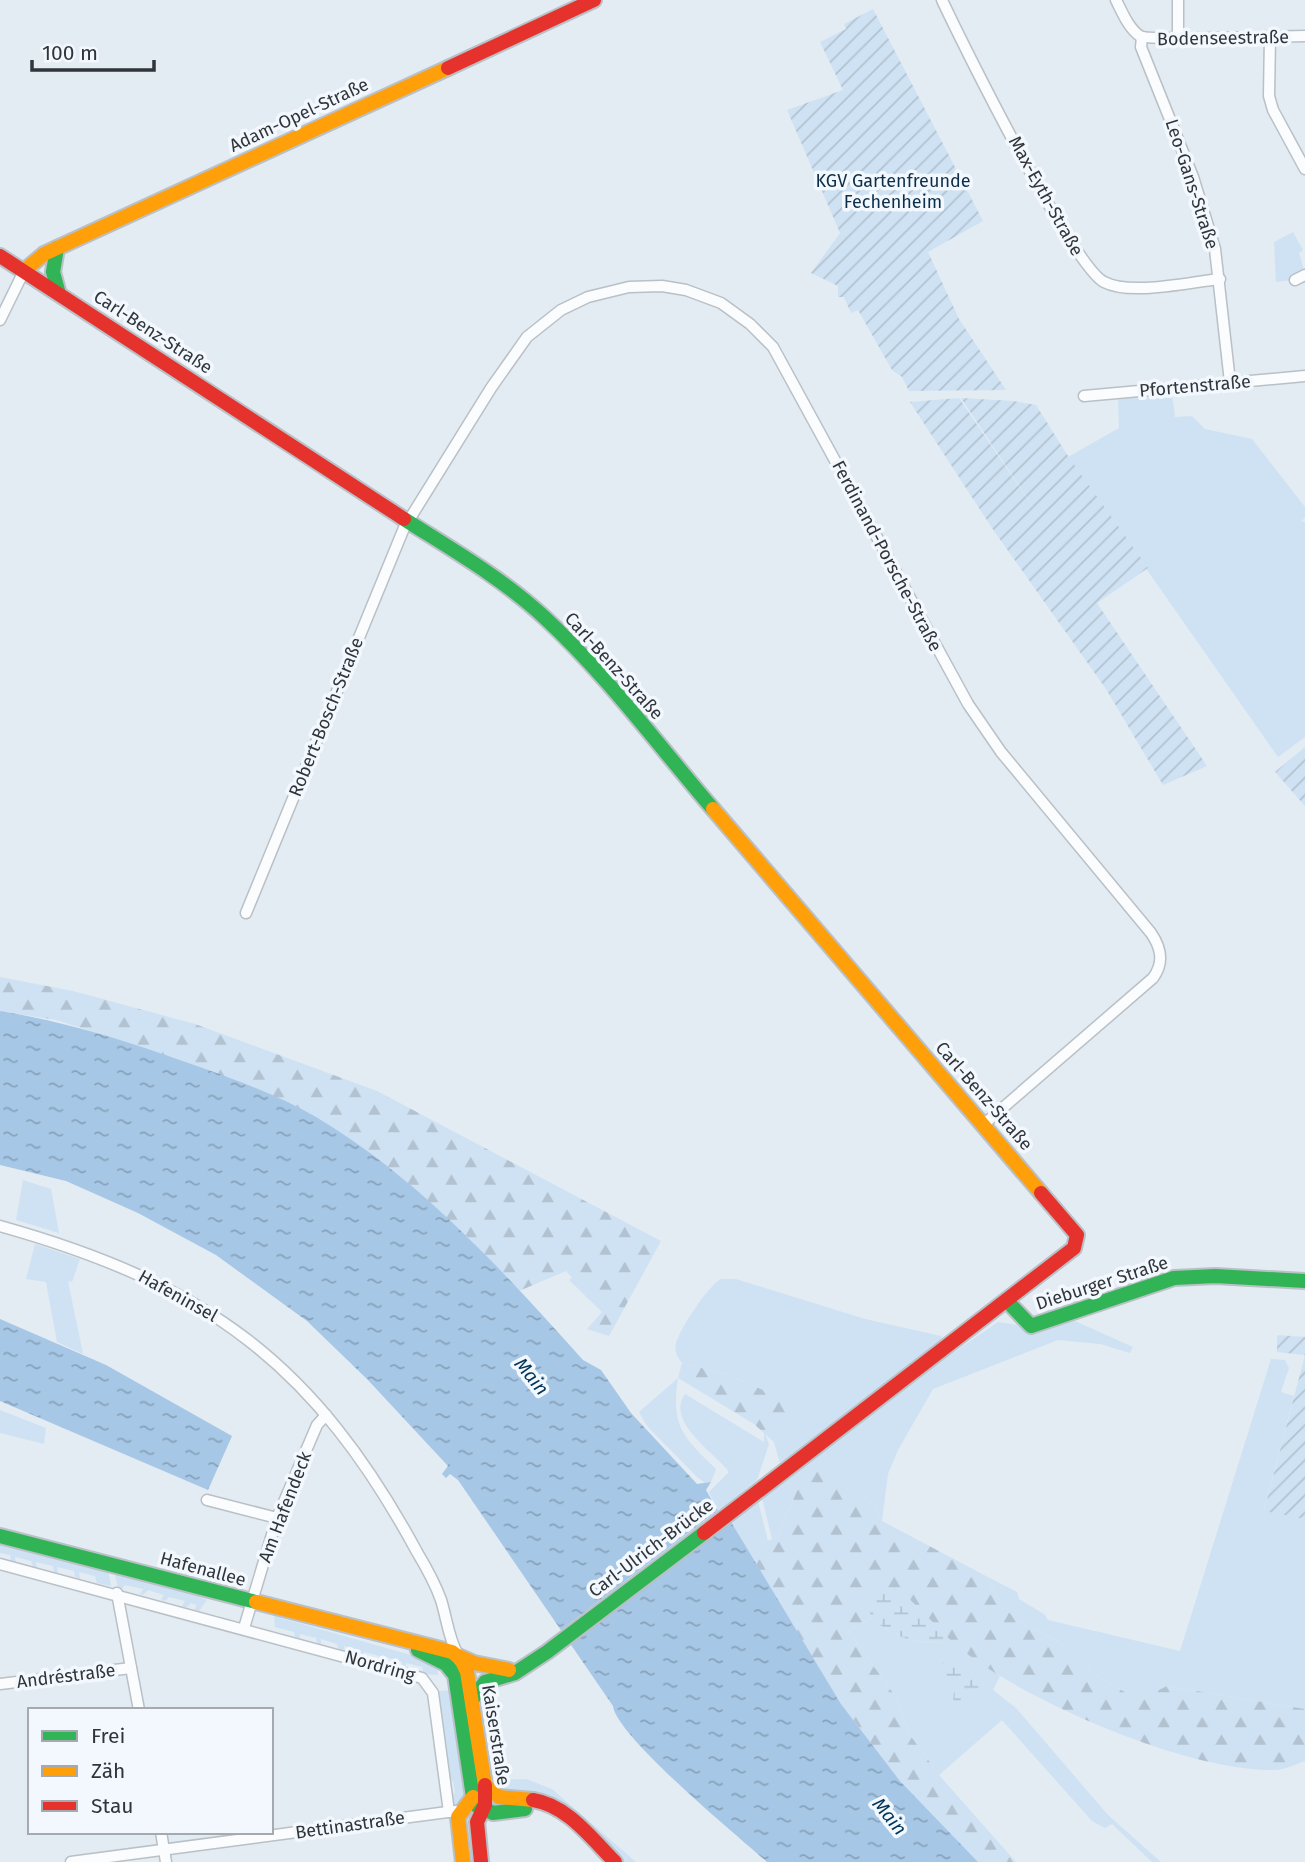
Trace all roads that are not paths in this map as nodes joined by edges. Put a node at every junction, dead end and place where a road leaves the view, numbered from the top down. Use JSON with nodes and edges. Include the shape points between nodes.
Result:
{"nodes":[{"id":1,"x":594,"y":0,"type":"edge"},
{"id":2,"x":942,"y":0,"type":"edge"},
{"id":3,"x":1116,"y":0,"type":"edge"},
{"id":4,"x":1178,"y":0,"type":"edge"},
{"id":5,"x":1270,"y":36,"type":"junction"},
{"id":6,"x":1305,"y":36,"type":"edge"},
{"id":7,"x":1142,"y":37,"type":"junction"},
{"id":8,"x":1178,"y":37,"type":"junction"},
{"id":9,"x":1305,"y":169,"type":"edge"},
{"id":10,"x":57,"y":248,"type":"junction"},
{"id":11,"x":0,"y":256,"type":"edge"},
{"id":12,"x":24,"y":271,"type":"junction"},
{"id":13,"x":1220,"y":279,"type":"junction"},
{"id":14,"x":59,"y":294,"type":"junction"},
{"id":15,"x":0,"y":320,"type":"edge"},
{"id":16,"x":1305,"y":376,"type":"edge"},
{"id":17,"x":1230,"y":382,"type":"junction"},
{"id":18,"x":1084,"y":396,"type":"dead end"},
{"id":19,"x":408,"y":521,"type":"junction"},
{"id":20,"x":246,"y":913,"type":"dead end"},
{"id":21,"x":983,"y":1125,"type":"junction"},
{"id":22,"x":0,"y":1226,"type":"edge"},
{"id":23,"x":1078,"y":1238,"type":"joint"},
{"id":24,"x":1305,"y":1281,"type":"edge"},
{"id":25,"x":1007,"y":1301,"type":"junction"},
{"id":26,"x":326,"y":1415,"type":"junction"},
{"id":27,"x":207,"y":1500,"type":"dead end"},
{"id":28,"x":277,"y":1518,"type":"junction"},
{"id":29,"x":0,"y":1536,"type":"edge"},
{"id":30,"x":0,"y":1564,"type":"edge"},
{"id":31,"x":117,"y":1593,"type":"junction"},
{"id":32,"x":252,"y":1603,"type":"junction"},
{"id":33,"x":244,"y":1628,"type":"junction"},
{"id":34,"x":447,"y":1632,"type":"junction"},
{"id":35,"x":397,"y":1640,"type":"junction"},
{"id":36,"x":433,"y":1646,"type":"junction"},
{"id":37,"x":547,"y":1652,"type":"joint"},
{"id":38,"x":452,"y":1660,"type":"junction"},
{"id":39,"x":131,"y":1668,"type":"junction"},
{"id":40,"x":520,"y":1670,"type":"junction"},
{"id":41,"x":465,"y":1671,"type":"junction"},
{"id":42,"x":498,"y":1676,"type":"junction"},
{"id":43,"x":0,"y":1685,"type":"edge"},
{"id":44,"x":472,"y":1700,"type":"junction"},
{"id":45,"x":139,"y":1708,"type":"edge"},
{"id":46,"x":485,"y":1785,"type":"junction"},
{"id":47,"x":512,"y":1801,"type":"junction"},
{"id":48,"x":472,"y":1809,"type":"junction"},
{"id":49,"x":562,"y":1815,"type":"junction"},
{"id":50,"x":160,"y":1834,"type":"edge"},
{"id":51,"x":164,"y":1850,"type":"junction"},
{"id":52,"x":73,"y":1862,"type":"edge"},
{"id":53,"x":166,"y":1862,"type":"edge"},
{"id":54,"x":463,"y":1862,"type":"edge"},
{"id":55,"x":481,"y":1862,"type":"edge"},
{"id":56,"x":615,"y":1862,"type":"edge"}],
"edges":[{"from":1,"to":10,"type":"main road","name":"Adam-Opel-Straße"},
{"from":2,"to":13,"type":"street","name":"Max-Eyth-Straße","via":[[1016,143],[1093,274],[1106,284],[1128,288]]},
{"from":3,"to":7,"type":"street","name":"Leo-Gans-Straße"},
{"from":4,"to":8,"type":"street"},
{"from":5,"to":6,"type":"street","name":"Bodenseestraße"},
{"from":5,"to":8,"type":"street","name":"Bodenseestraße"},
{"from":5,"to":9,"type":"street","via":[[1269,96]]},
{"from":7,"to":8,"type":"street","name":"Bodenseestraße"},
{"from":7,"to":13,"type":"street","name":"Leo-Gans-Straße","via":[[1141,47],[1207,219]]},
{"from":10,"to":12,"type":"main road","name":"Adam-Opel-Straße"},
{"from":10,"to":14,"type":"main road","via":[[53,272]]},
{"from":11,"to":12,"type":"main road","name":"Carl-Benz-Straße"},
{"from":12,"to":14,"type":"main road","name":"Carl-Benz-Straße"},
{"from":12,"to":15,"type":"street"},
{"from":13,"to":17,"type":"street","name":"Leo-Gans-Straße"},
{"from":14,"to":19,"type":"main road","name":"Carl-Benz-Straße"},
{"from":16,"to":17,"type":"street","name":"Pfortenstraße"},
{"from":17,"to":18,"type":"street","name":"Pfortenstraße"},
{"from":19,"to":20,"type":"street","name":"Robert-Bosch-Straße"},
{"from":19,"to":21,"type":"main road","name":"Carl-Benz-Straße","via":[[495,578],[562,634]]},
{"from":19,"to":21,"type":"street","name":"Ferdinand-Porsche-Straße","via":[[517,349],[537,327],[574,303],[629,287],[687,290],[721,303],[764,338],[789,373],[968,705],[1160,950],[1160,966],[1153,978]]},
{"from":21,"to":23,"type":"main road","name":"Carl-Benz-Straße"},
{"from":22,"to":26,"type":"street","name":"Hafeninsel","via":[[97,1255],[205,1309],[272,1356]]},
{"from":23,"to":25,"type":"main road","name":"Carl-Ulrich-Brücke","via":[[1074,1248]]},
{"from":24,"to":25,"type":"main road","name":"Dieburger Straße","via":[[1182,1277],[1031,1326]]},
{"from":25,"to":37,"type":"main road","name":"Carl-Ulrich-Brücke"},
{"from":26,"to":28,"type":"street","name":"Am Hafendeck","via":[[317,1425]]},
{"from":26,"to":34,"type":"street","name":"Hafeninsel","via":[[379,1485],[418,1552],[440,1599]]},
{"from":27,"to":28,"type":"street"},
{"from":28,"to":32,"type":"street","name":"Am Hafendeck"},
{"from":29,"to":32,"type":"main road","name":"Hafenallee"},
{"from":30,"to":31,"type":"street","name":"Nordring"},
{"from":31,"to":33,"type":"street","name":"Nordring"},
{"from":31,"to":39,"type":"street"},
{"from":32,"to":33,"type":"street"},
{"from":32,"to":35,"type":"main road","name":"Hafenallee"},
{"from":33,"to":48,"type":"street","name":"Nordring","via":[[422,1678],[433,1693],[446,1795]]},
{"from":34,"to":36,"type":"street"},
{"from":34,"to":38,"type":"street","name":"Hafeninsel"},
{"from":35,"to":36,"type":"main road","name":"Hafenallee"},
{"from":35,"to":38,"type":"main road","name":"Hafenallee"},
{"from":36,"to":38,"type":"main road","name":"Hafenallee"},
{"from":37,"to":40,"type":"main road","name":"Kaiserstraße"},
{"from":38,"to":41,"type":"main road","name":"Kaiserstraße"},
{"from":38,"to":41,"type":"main road","name":"Hafenallee"},
{"from":39,"to":43,"type":"street","name":"Andréstraße"},
{"from":39,"to":45,"type":"street"},
{"from":40,"to":41,"type":"main road","name":"Kaiserstraße"},
{"from":40,"to":42,"type":"main road"},
{"from":41,"to":42,"type":"main road","name":"Hafenallee"},
{"from":41,"to":44,"type":"main road","name":"Kaiserstraße"},
{"from":41,"to":48,"type":"main road","name":"Kaiserstraße"},
{"from":42,"to":44,"type":"main road","via":[[480,1686]]},
{"from":44,"to":46,"type":"main road","name":"Kaiserstraße"},
{"from":46,"to":47,"type":"main road","via":[[496,1797]]},
{"from":46,"to":48,"type":"main road","name":"Kaiserstraße"},
{"from":47,"to":48,"type":"main road"},
{"from":47,"to":49,"type":"main road","via":[[539,1800]]},
{"from":48,"to":49,"type":"main road","via":[[537,1807]]},
{"from":48,"to":51,"type":"street","name":"Bettinastraße"},
{"from":48,"to":54,"type":"main road","name":"Kaiserstraße","via":[[458,1820]]},
{"from":48,"to":55,"type":"main road","name":"Kaiserstraße"},
{"from":49,"to":56,"type":"main road"},
{"from":50,"to":51,"type":"street"},
{"from":51,"to":52,"type":"street","name":"Bettinastraße"},
{"from":51,"to":53,"type":"street"}]}
